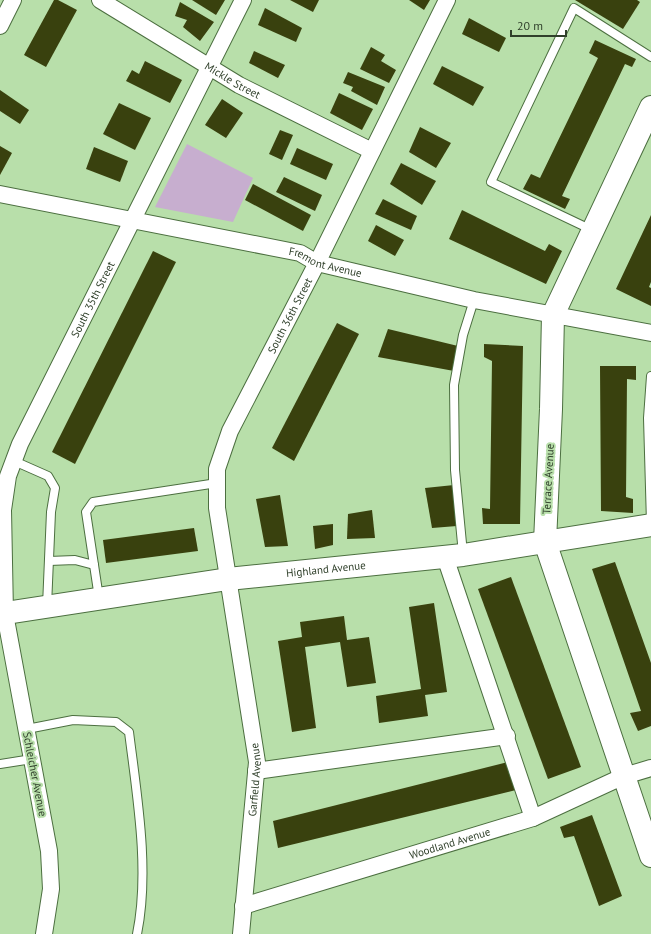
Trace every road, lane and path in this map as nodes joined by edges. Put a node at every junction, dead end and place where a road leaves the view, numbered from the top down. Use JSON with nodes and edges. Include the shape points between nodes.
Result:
{"nodes":[{"id":1,"x":13,"y":0,"type":"edge"},
{"id":2,"x":100,"y":0,"type":"edge"},
{"id":3,"x":242,"y":0,"type":"edge"},
{"id":4,"x":447,"y":0,"type":"edge"},
{"id":5,"x":0,"y":26,"type":"edge"},
{"id":6,"x":651,"y":57,"type":"edge"},
{"id":7,"x":208,"y":67,"type":"junction"},
{"id":8,"x":651,"y":107,"type":"edge"},
{"id":9,"x":372,"y":151,"type":"junction"},
{"id":10,"x":0,"y":194,"type":"edge"},
{"id":11,"x":131,"y":221,"type":"junction"},
{"id":12,"x":594,"y":231,"type":"junction"},
{"id":13,"x":317,"y":263,"type":"junction"},
{"id":14,"x":474,"y":300,"type":"junction"},
{"id":15,"x":553,"y":315,"type":"junction"},
{"id":16,"x":651,"y":333,"type":"edge"},
{"id":17,"x":651,"y":376,"type":"edge"},
{"id":18,"x":14,"y":461,"type":"junction"},
{"id":19,"x":217,"y":483,"type":"junction"},
{"id":20,"x":651,"y":524,"type":"edge"},
{"id":21,"x":545,"y":542,"type":"junction"},
{"id":22,"x":454,"y":556,"type":"junction"},
{"id":23,"x":49,"y":561,"type":"junction"},
{"id":24,"x":94,"y":565,"type":"junction"},
{"id":25,"x":228,"y":579,"type":"junction"},
{"id":26,"x":99,"y":599,"type":"junction"},
{"id":27,"x":47,"y":607,"type":"junction"},
{"id":28,"x":2,"y":614,"type":"edge"},
{"id":29,"x":26,"y":729,"type":"junction"},
{"id":30,"x":507,"y":736,"type":"junction"},
{"id":31,"x":32,"y":759,"type":"junction"},
{"id":32,"x":0,"y":764,"type":"edge"},
{"id":33,"x":651,"y":768,"type":"edge"},
{"id":34,"x":256,"y":771,"type":"junction"},
{"id":35,"x":624,"y":776,"type":"junction"},
{"id":36,"x":533,"y":818,"type":"junction"},
{"id":37,"x":651,"y":856,"type":"edge"},
{"id":38,"x":242,"y":906,"type":"junction"},
{"id":39,"x":44,"y":934,"type":"edge"},
{"id":40,"x":136,"y":934,"type":"edge"},
{"id":41,"x":241,"y":934,"type":"edge"}],
"edges":[{"from":1,"to":5,"type":"street"},
{"from":2,"to":7,"type":"street","name":"Mickle Street"},
{"from":3,"to":7,"type":"street","name":"South 35th Street"},
{"from":4,"to":9,"type":"street","name":"South 36th Street"},
{"from":6,"to":12,"type":"lane","via":[[574,8],[492,182]]},
{"from":7,"to":9,"type":"street","name":"Mickle Street"},
{"from":7,"to":11,"type":"street","name":"South 35th Street"},
{"from":8,"to":12,"type":"street","name":"Terrace Avenue"},
{"from":9,"to":13,"type":"street","name":"South 36th Street"},
{"from":10,"to":11,"type":"street","name":"Fremont Avenue"},
{"from":11,"to":13,"type":"street","name":"Fremont Avenue","via":[[300,253]]},
{"from":11,"to":18,"type":"street","name":"South 35th Street","via":[[20,444]]},
{"from":12,"to":15,"type":"street","name":"Terrace Avenue"},
{"from":13,"to":14,"type":"street","name":"Fremont Avenue"},
{"from":13,"to":19,"type":"street","name":"South 36th Street","via":[[230,431],[217,469]]},
{"from":14,"to":15,"type":"street","name":"Fremont Avenue"},
{"from":14,"to":22,"type":"lane","via":[[463,335],[454,385]]},
{"from":15,"to":16,"type":"street","name":"Fremont Avenue"},
{"from":15,"to":21,"type":"street","name":"Terrace Avenue"},
{"from":17,"to":20,"type":"lane","via":[[648,418]]},
{"from":18,"to":23,"type":"lane","via":[[48,476],[55,488],[51,512]]},
{"from":18,"to":28,"type":"street","name":"South 35th Street","via":[[8,476],[3,510]]},
{"from":19,"to":24,"type":"lane","via":[[93,502],[86,512]]},
{"from":19,"to":25,"type":"street","name":"South 36th Street","via":[[217,508]]},
{"from":20,"to":21,"type":"street","name":"Highland Avenue"},
{"from":21,"to":22,"type":"street","name":"Highland Avenue"},
{"from":21,"to":35,"type":"street","name":"Terrace Avenue"},
{"from":22,"to":25,"type":"street","name":"Highland Avenue"},
{"from":22,"to":30,"type":"street"},
{"from":23,"to":24,"type":"lane","via":[[75,560]]},
{"from":23,"to":27,"type":"lane"},
{"from":24,"to":26,"type":"lane"},
{"from":25,"to":26,"type":"street","name":"Highland Avenue"},
{"from":25,"to":34,"type":"street","name":"Garfield Avenue"},
{"from":26,"to":27,"type":"street","name":"Highland Avenue"},
{"from":27,"to":28,"type":"street","name":"Highland Avenue"},
{"from":28,"to":29,"type":"street","name":"Schleicher Avenue"},
{"from":29,"to":31,"type":"street","name":"Schleicher Avenue"},
{"from":29,"to":40,"type":"lane","via":[[73,720],[116,722],[129,732],[140,815],[142,909]]},
{"from":30,"to":34,"type":"street"},
{"from":30,"to":36,"type":"street"},
{"from":31,"to":32,"type":"lane"},
{"from":31,"to":39,"type":"street","name":"Schleicher Avenue","via":[[49,851],[51,889]]},
{"from":33,"to":35,"type":"street","name":"Woodland Avenue"},
{"from":34,"to":38,"type":"street","name":"Garfield Avenue"},
{"from":35,"to":36,"type":"street","name":"Woodland Avenue"},
{"from":35,"to":37,"type":"street","name":"Terrace Avenue"},
{"from":36,"to":38,"type":"street","name":"Woodland Avenue"},
{"from":38,"to":41,"type":"street","name":"Garfield Avenue"}]}
